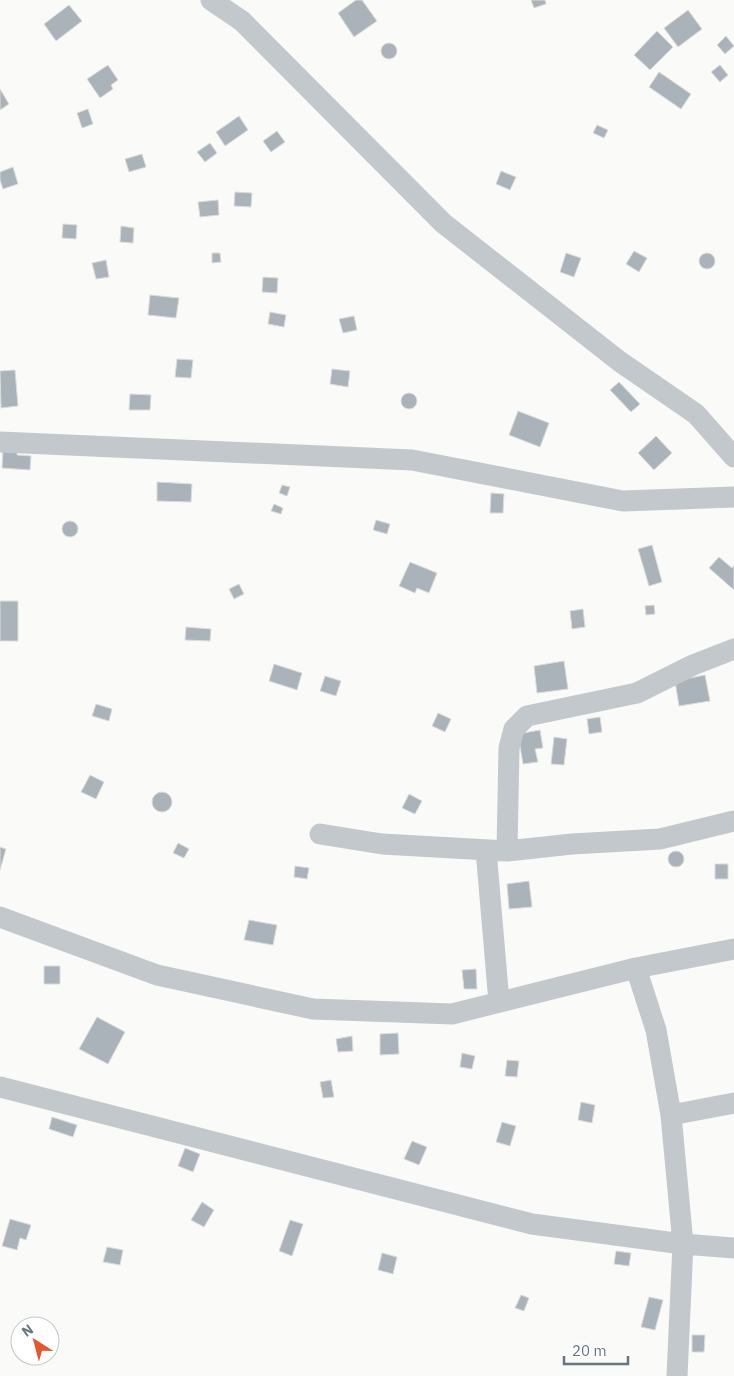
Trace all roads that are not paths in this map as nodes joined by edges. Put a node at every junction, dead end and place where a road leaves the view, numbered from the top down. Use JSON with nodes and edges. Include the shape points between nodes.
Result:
{"nodes":[{"id":1,"x":211,"y":0,"type":"edge"},
{"id":2,"x":0,"y":442,"type":"edge"},
{"id":3,"x":734,"y":457,"type":"edge"},
{"id":4,"x":734,"y":497,"type":"edge"},
{"id":5,"x":734,"y":649,"type":"edge"},
{"id":6,"x":734,"y":822,"type":"edge"},
{"id":7,"x":320,"y":834,"type":"dead end"},
{"id":8,"x":486,"y":850,"type":"junction"},
{"id":9,"x":507,"y":851,"type":"junction"},
{"id":10,"x":0,"y":917,"type":"edge"},
{"id":11,"x":734,"y":949,"type":"edge"},
{"id":12,"x":636,"y":968,"type":"junction"},
{"id":13,"x":499,"y":1002,"type":"junction"},
{"id":14,"x":0,"y":1087,"type":"edge"},
{"id":15,"x":734,"y":1103,"type":"edge"},
{"id":16,"x":671,"y":1115,"type":"junction"},
{"id":17,"x":683,"y":1244,"type":"junction"},
{"id":18,"x":734,"y":1248,"type":"edge"},
{"id":19,"x":677,"y":1376,"type":"edge"}],
"edges":[{"from":1,"to":3,"type":"street","via":[[242,21],[442,223],[619,362],[696,414]]},
{"from":2,"to":4,"type":"street","via":[[412,460],[623,501]]},
{"from":5,"to":9,"type":"street","via":[[637,692],[527,716],[514,729],[509,748]]},
{"from":6,"to":9,"type":"street","via":[[660,840]]},
{"from":7,"to":8,"type":"street","via":[[382,844]]},
{"from":8,"to":9,"type":"street"},
{"from":8,"to":13,"type":"street"},
{"from":10,"to":13,"type":"street","via":[[157,975],[312,1009],[452,1014]]},
{"from":11,"to":12,"type":"street"},
{"from":12,"to":13,"type":"street"},
{"from":12,"to":16,"type":"street","via":[[656,1030]]},
{"from":14,"to":17,"type":"street","via":[[532,1224]]},
{"from":15,"to":16,"type":"street"},
{"from":16,"to":17,"type":"street"},
{"from":17,"to":18,"type":"street"},
{"from":17,"to":19,"type":"street"}]}
